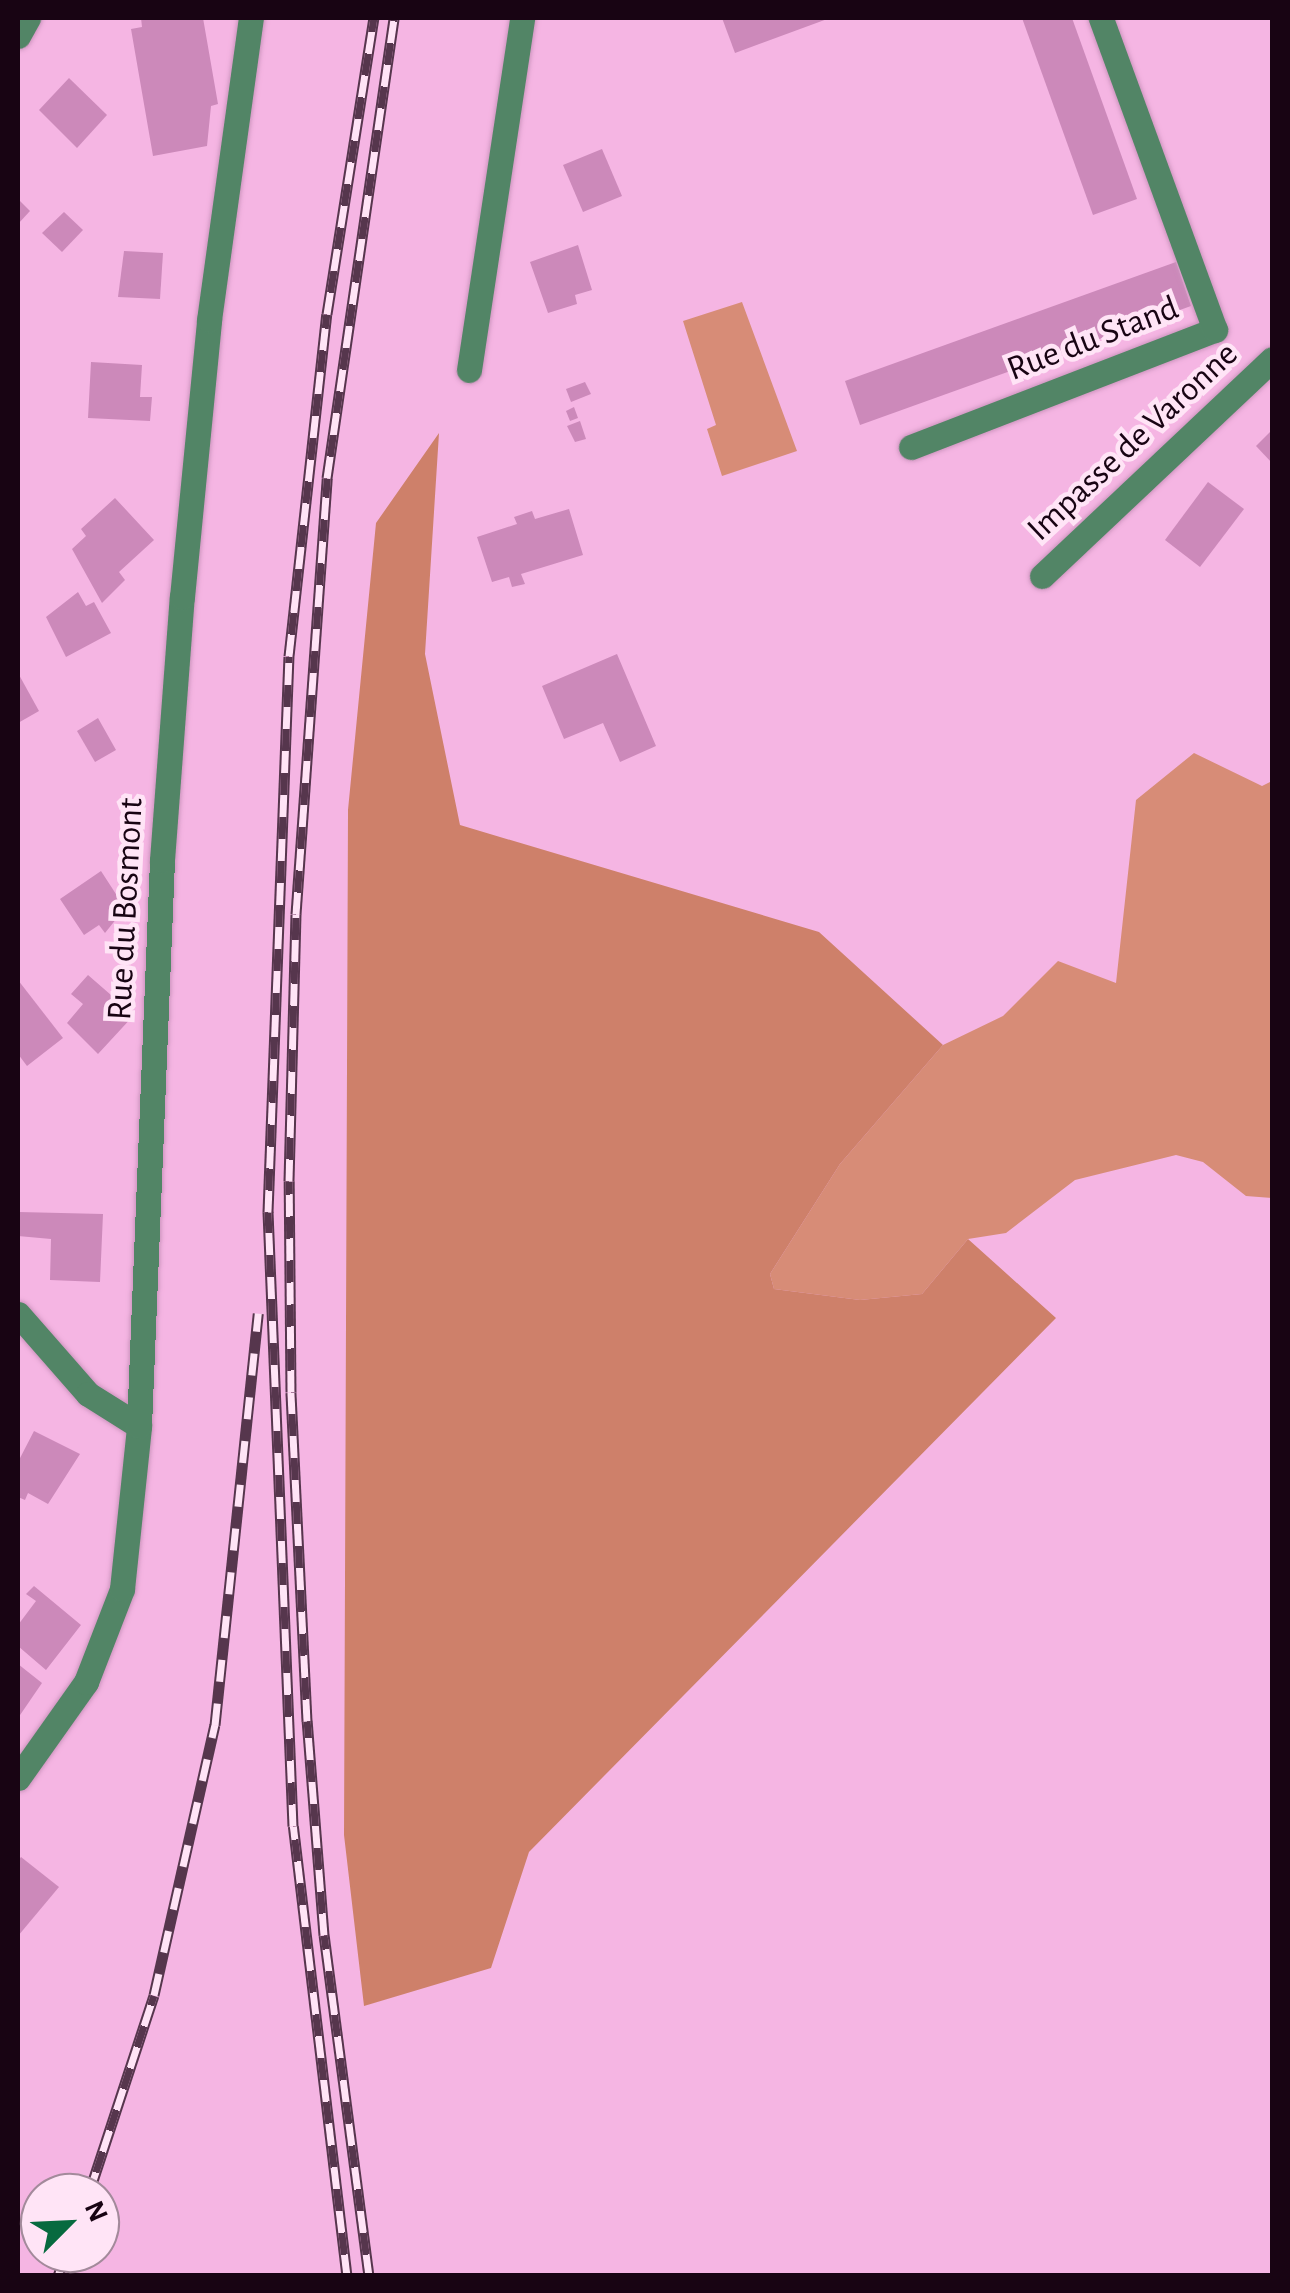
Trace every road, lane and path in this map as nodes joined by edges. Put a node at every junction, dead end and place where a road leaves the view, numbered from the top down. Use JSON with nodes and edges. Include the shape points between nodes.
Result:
{"nodes":[{"id":1,"x":28,"y":18,"type":"edge"},
{"id":2,"x":251,"y":18,"type":"edge"},
{"id":3,"x":522,"y":18,"type":"edge"},
{"id":4,"x":1101,"y":18,"type":"edge"},
{"id":5,"x":18,"y":36,"type":"edge"},
{"id":6,"x":1272,"y":360,"type":"edge"},
{"id":7,"x":469,"y":370,"type":"dead end"},
{"id":8,"x":910,"y":447,"type":"dead end"},
{"id":9,"x":1042,"y":576,"type":"dead end"},
{"id":10,"x":18,"y":1314,"type":"edge"},
{"id":11,"x":138,"y":1426,"type":"junction"},
{"id":12,"x":18,"y":1778,"type":"edge"}],
"edges":[{"from":1,"to":5,"type":"street"},
{"from":2,"to":11,"type":"street","name":"Rue du Bosmont","via":[[209,320],[182,597],[162,860]]},
{"from":3,"to":7,"type":"street"},
{"from":4,"to":8,"type":"street","name":"Rue du Stand","via":[[1215,330]]},
{"from":6,"to":9,"type":"street","name":"Impasse de Varonne"},
{"from":10,"to":11,"type":"street","via":[[88,1394]]},
{"from":11,"to":12,"type":"street","name":"Rue du Bosmont","via":[[122,1588],[108,1636],[86,1682]]}]}
